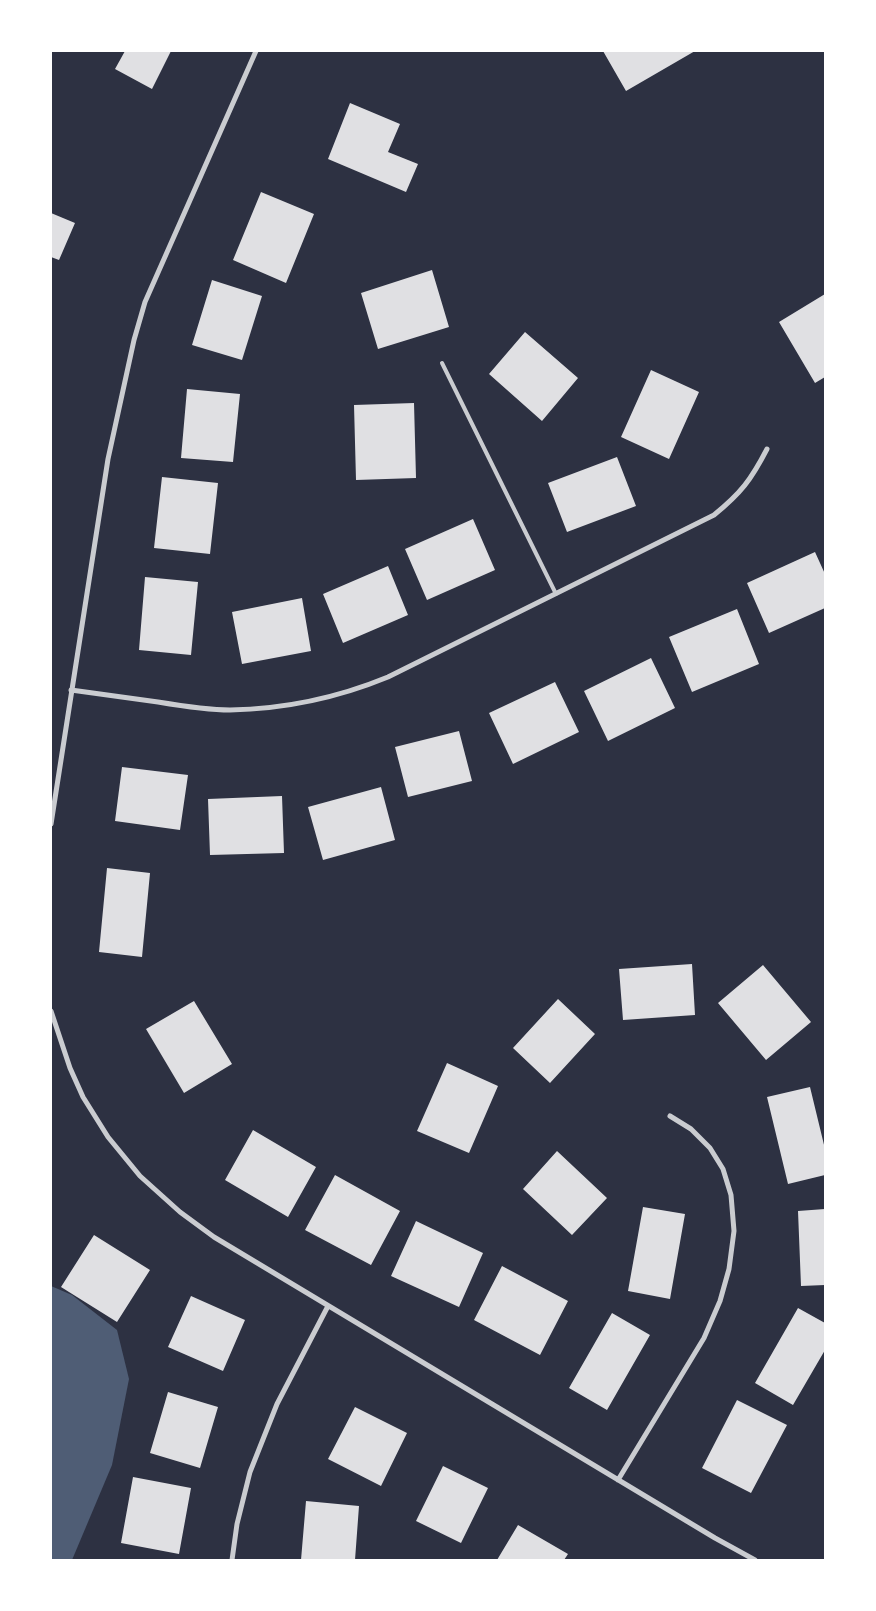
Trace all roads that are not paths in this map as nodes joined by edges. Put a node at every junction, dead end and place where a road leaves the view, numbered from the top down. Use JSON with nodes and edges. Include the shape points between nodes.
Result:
{"nodes":[{"id":1,"x":256,"y":51,"type":"edge"},
{"id":2,"x":442,"y":363,"type":"dead end"},
{"id":3,"x":766,"y":449,"type":"dead end"},
{"id":4,"x":556,"y":594,"type":"junction"},
{"id":5,"x":72,"y":690,"type":"junction"},
{"id":6,"x":51,"y":824,"type":"edge"},
{"id":7,"x":51,"y":1011,"type":"edge"},
{"id":8,"x":670,"y":1116,"type":"dead end"},
{"id":9,"x":328,"y":1306,"type":"junction"},
{"id":10,"x":618,"y":1480,"type":"junction"},
{"id":11,"x":232,"y":1560,"type":"edge"},
{"id":12,"x":755,"y":1560,"type":"edge"}],
"edges":[{"from":1,"to":5,"type":"street","via":[[145,302],[134,340],[108,459]]},
{"from":2,"to":4,"type":"lane"},
{"from":3,"to":4,"type":"street","via":[[755,472],[737,496],[714,515]]},
{"from":4,"to":5,"type":"street","via":[[388,677],[360,689],[305,703],[272,708],[212,709]]},
{"from":5,"to":6,"type":"street"},
{"from":7,"to":9,"type":"street","via":[[83,1097],[108,1137],[140,1176],[180,1212],[214,1236]]},
{"from":8,"to":10,"type":"street","via":[[691,1129],[710,1148],[723,1169],[731,1195],[734,1231],[729,1269],[704,1338]]},
{"from":9,"to":10,"type":"street"},
{"from":9,"to":11,"type":"street","via":[[278,1404],[250,1472]]},
{"from":10,"to":12,"type":"street"}]}
